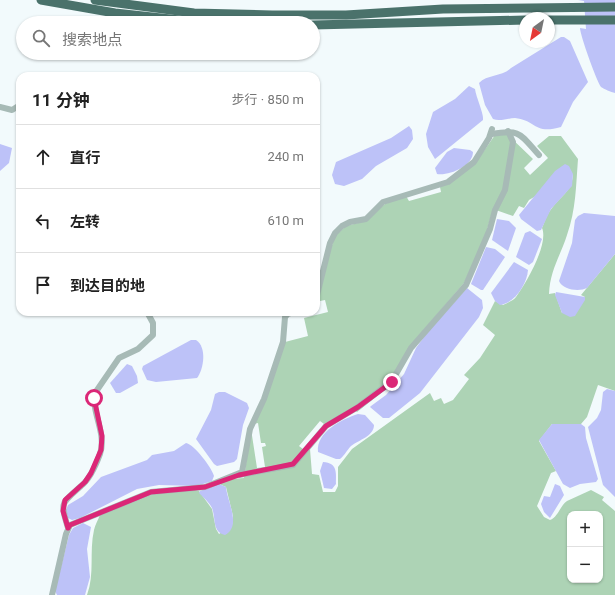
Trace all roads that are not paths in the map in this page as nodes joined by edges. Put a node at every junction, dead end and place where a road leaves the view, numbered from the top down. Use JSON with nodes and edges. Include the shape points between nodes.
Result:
{"nodes":[{"id":1,"x":41,"y":0,"type":"edge"},
{"id":2,"x":94,"y":0,"type":"edge"},
{"id":3,"x":615,"y":7,"type":"edge"},
{"id":4,"x":146,"y":16,"type":"edge"},
{"id":5,"x":519,"y":20,"type":"edge"},
{"id":6,"x":555,"y":20,"type":"edge"},
{"id":7,"x":615,"y":20,"type":"edge"},
{"id":8,"x":320,"y":24,"type":"edge"},
{"id":9,"x":0,"y":107,"type":"edge"},
{"id":10,"x":16,"y":108,"type":"edge"},
{"id":11,"x":508,"y":131,"type":"junction"},
{"id":12,"x":539,"y":155,"type":"dead end"},
{"id":13,"x":320,"y":283,"type":"edge"},
{"id":14,"x":149,"y":316,"type":"edge"},
{"id":15,"x":286,"y":316,"type":"edge"},
{"id":16,"x":239,"y":475,"type":"junction"},
{"id":17,"x":68,"y":528,"type":"junction"},
{"id":18,"x":52,"y":595,"type":"edge"}],
"edges":[{"from":1,"to":4,"type":"highway"},
{"from":2,"to":3,"type":"highway","via":[[194,13],[272,15],[346,15],[442,9]]},
{"from":5,"to":8,"type":"highway"},
{"from":6,"to":7,"type":"highway"},
{"from":9,"to":10,"type":"street","via":[[12,110]]},
{"from":11,"to":12,"type":"street","via":[[522,135]]},
{"from":11,"to":13,"type":"street","via":[[492,131],[474,162],[448,182],[383,202],[366,218],[342,226],[330,243]]},
{"from":11,"to":16,"type":"street","via":[[513,142],[505,190],[466,285],[411,348],[392,382],[326,426],[293,464]]},
{"from":14,"to":17,"type":"street","via":[[153,323],[152,336],[138,349],[119,358],[95,393],[102,436],[101,450],[85,482],[65,500],[63,511]]},
{"from":15,"to":16,"type":"street","via":[[283,342],[266,393],[250,429],[243,469]]},
{"from":16,"to":17,"type":"street","via":[[205,487],[151,492]]},
{"from":17,"to":18,"type":"street"}]}
